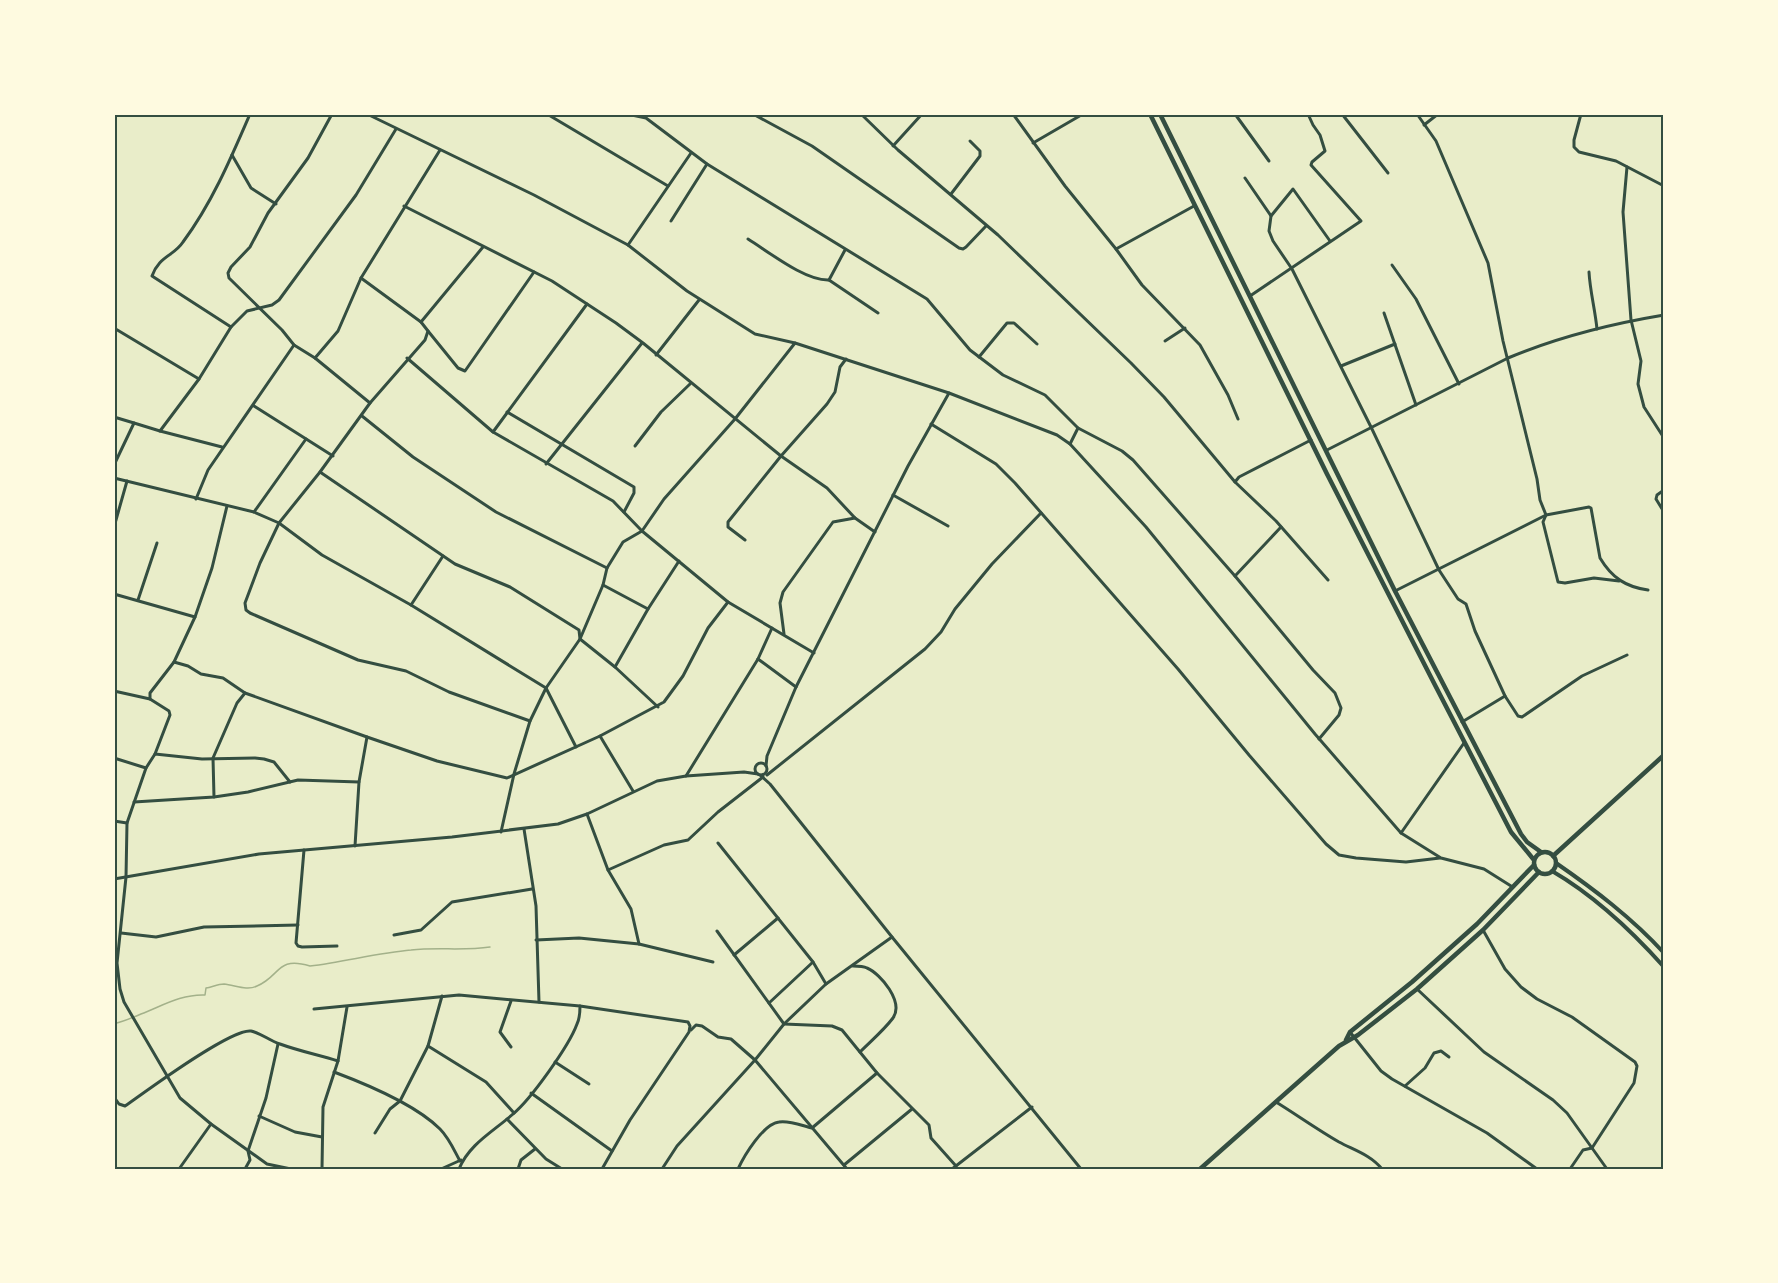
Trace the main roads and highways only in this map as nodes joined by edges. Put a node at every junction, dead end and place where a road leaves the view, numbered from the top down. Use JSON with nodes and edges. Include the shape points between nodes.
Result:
{"nodes":[{"id":1,"x":1150,"y":114,"type":"edge"},
{"id":2,"x":1160,"y":114,"type":"edge"},
{"id":3,"x":1363,"y":525,"type":"junction"},
{"id":4,"x":1355,"y":528,"type":"junction"},
{"id":5,"x":1663,"y":758,"type":"edge"},
{"id":6,"x":1541,"y":852,"type":"junction"},
{"id":7,"x":1553,"y":856,"type":"junction"},
{"id":8,"x":1556,"y":862,"type":"junction"},
{"id":9,"x":1534,"y":863,"type":"junction"},
{"id":10,"x":1552,"y":871,"type":"junction"},
{"id":11,"x":1539,"y":872,"type":"junction"},
{"id":12,"x":1664,"y":953,"type":"edge"},
{"id":13,"x":1664,"y":967,"type":"edge"},
{"id":14,"x":1346,"y":1040,"type":"junction"},
{"id":15,"x":1200,"y":1169,"type":"edge"}],
"edges":[{"from":1,"to":4,"type":"main road"},
{"from":2,"to":3,"type":"main road"},
{"from":3,"to":4,"type":"main road"},
{"from":3,"to":6,"type":"main road","via":[[1521,834]]},
{"from":4,"to":9,"type":"main road","via":[[1511,832]]},
{"from":5,"to":7,"type":"main road"},
{"from":6,"to":7,"type":"main road"},
{"from":6,"to":9,"type":"main road"},
{"from":7,"to":8,"type":"main road"},
{"from":8,"to":10,"type":"main road"},
{"from":8,"to":12,"type":"main road","via":[[1636,924]]},
{"from":9,"to":11,"type":"main road"},
{"from":9,"to":14,"type":"main road","via":[[1477,924],[1350,1032]]},
{"from":10,"to":11,"type":"main road"},
{"from":10,"to":13,"type":"main road","via":[[1614,916]]},
{"from":11,"to":14,"type":"main road","via":[[1484,930],[1417,989],[1354,1038]]},
{"from":14,"to":15,"type":"main road"}]}
